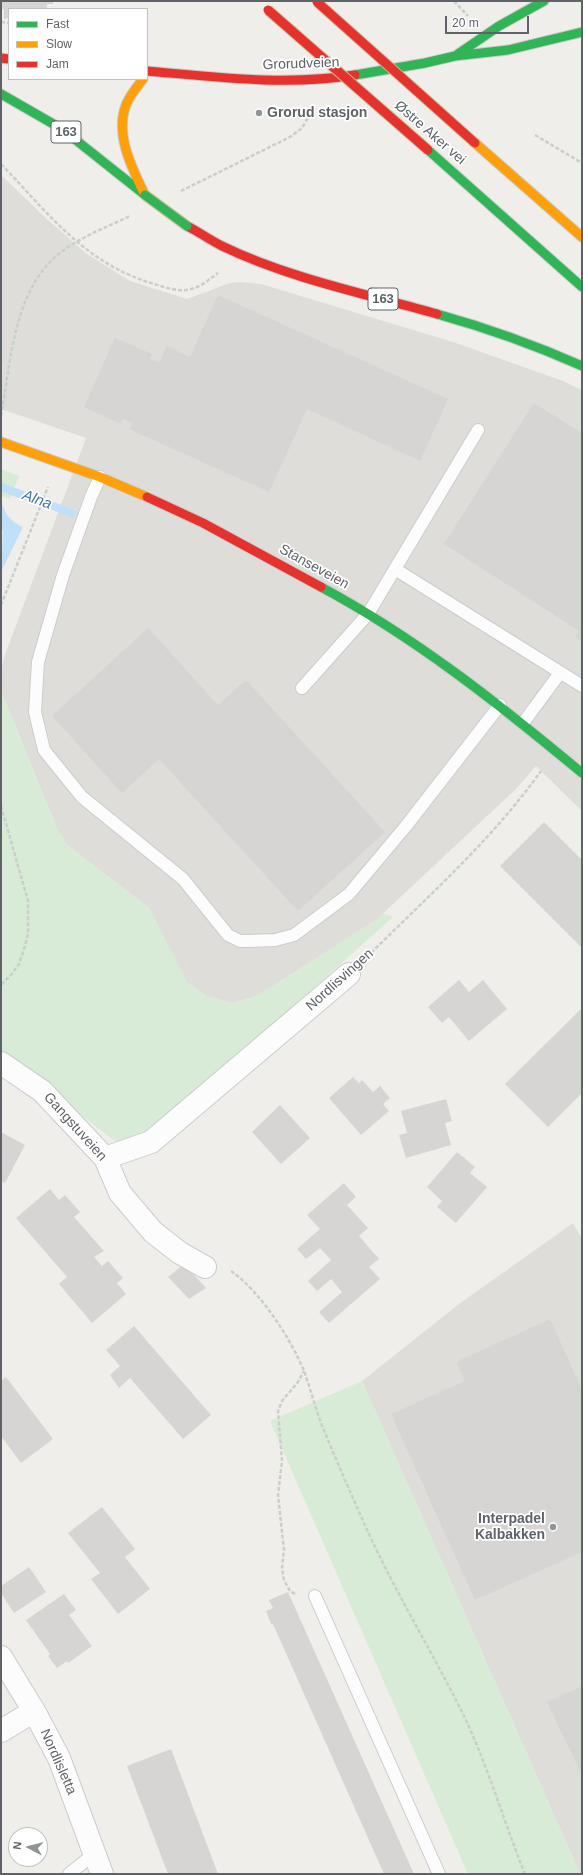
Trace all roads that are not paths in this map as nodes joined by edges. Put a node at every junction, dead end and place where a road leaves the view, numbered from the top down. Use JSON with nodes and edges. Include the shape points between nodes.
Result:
{"nodes":[{"id":1,"x":544,"y":1,"type":"edge"},
{"id":2,"x":317,"y":2,"type":"edge"},
{"id":3,"x":266,"y":8,"type":"dead end"},
{"id":4,"x":582,"y":32,"type":"edge"},
{"id":5,"x":455,"y":56,"type":"junction"},
{"id":6,"x":148,"y":72,"type":"edge"},
{"id":7,"x":142,"y":80,"type":"edge"},
{"id":8,"x":1,"y":94,"type":"edge"},
{"id":9,"x":145,"y":195,"type":"junction"},
{"id":10,"x":582,"y":237,"type":"edge"},
{"id":11,"x":582,"y":287,"type":"edge"},
{"id":12,"x":582,"y":366,"type":"edge"},
{"id":13,"x":478,"y":430,"type":"dead end"},
{"id":14,"x":1,"y":442,"type":"edge"},
{"id":15,"x":100,"y":477,"type":"junction"},
{"id":16,"x":396,"y":569,"type":"junction"},
{"id":17,"x":368,"y":614,"type":"junction"},
{"id":18,"x":560,"y":673,"type":"junction"},
{"id":19,"x":582,"y":686,"type":"edge"},
{"id":20,"x":302,"y":688,"type":"dead end"},
{"id":21,"x":500,"y":705,"type":"junction"},
{"id":22,"x":523,"y":723,"type":"junction"},
{"id":23,"x":582,"y":773,"type":"edge"},
{"id":24,"x":349,"y":974,"type":"road end"},
{"id":25,"x":1,"y":1063,"type":"edge"},
{"id":26,"x":105,"y":1158,"type":"junction"},
{"id":27,"x":205,"y":1267,"type":"road end"},
{"id":28,"x":315,"y":1596,"type":"road end"},
{"id":29,"x":1,"y":1657,"type":"edge"},
{"id":30,"x":34,"y":1711,"type":"junction"},
{"id":31,"x":1,"y":1731,"type":"edge"},
{"id":32,"x":94,"y":1854,"type":"junction"},
{"id":33,"x":69,"y":1874,"type":"edge"},
{"id":34,"x":102,"y":1874,"type":"edge"},
{"id":35,"x":439,"y":1874,"type":"edge"}],
"edges":[{"from":1,"to":5,"type":"main road","name":"Grorudveien"},
{"from":2,"to":10,"type":"main road","name":"Østre Aker vei","bridge":true},
{"from":3,"to":11,"type":"main road","name":"Østre Aker vei","bridge":true},
{"from":4,"to":5,"type":"main road","name":"Grorudveien","via":[[508,50]]},
{"from":5,"to":6,"type":"main road","name":"Grorudveien","via":[[348,76],[301,80],[259,80]]},
{"from":7,"to":9,"type":"main road","number":"163","via":[[124,110],[123,125],[124,141]]},
{"from":8,"to":9,"type":"main road","number":"163","via":[[62,129]]},
{"from":9,"to":12,"type":"main road","number":"163","bridge":true,"via":[[187,226],[226,247],[282,268],[491,331]]},
{"from":13,"to":16,"type":"lane"},
{"from":14,"to":15,"type":"main road","name":"Stanseveien"},
{"from":15,"to":17,"type":"main road","name":"Stanseveien","via":[[204,523]]},
{"from":15,"to":21,"type":"lane","via":[[63,575],[38,662],[35,712],[44,750],[82,797],[183,879],[228,935],[240,941],[247,941],[275,940],[294,935],[349,894],[406,826]]},
{"from":16,"to":17,"type":"lane"},
{"from":16,"to":18,"type":"lane"},
{"from":17,"to":20,"type":"lane"},
{"from":17,"to":21,"type":"main road","name":"Stanseveien","via":[[441,661]]},
{"from":18,"to":19,"type":"lane"},
{"from":18,"to":22,"type":"lane"},
{"from":21,"to":22,"type":"main road","name":"Stanseveien"},
{"from":22,"to":23,"type":"main road","name":"Stanseveien"},
{"from":24,"to":26,"type":"street","name":"Nordlisvingen","via":[[151,1142]]},
{"from":25,"to":26,"type":"street","name":"Gangstuveien","via":[[42,1091]]},
{"from":26,"to":27,"type":"street","name":"Gangstuveien","via":[[120,1193],[153,1232],[180,1253]]},
{"from":28,"to":35,"type":"lane"},
{"from":29,"to":30,"type":"street","name":"Nordlisletta"},
{"from":30,"to":31,"type":"street"},
{"from":30,"to":32,"type":"street","name":"Nordlisletta","via":[[58,1758]]},
{"from":32,"to":33,"type":"lane"},
{"from":32,"to":34,"type":"street","name":"Nordlisletta"}]}
